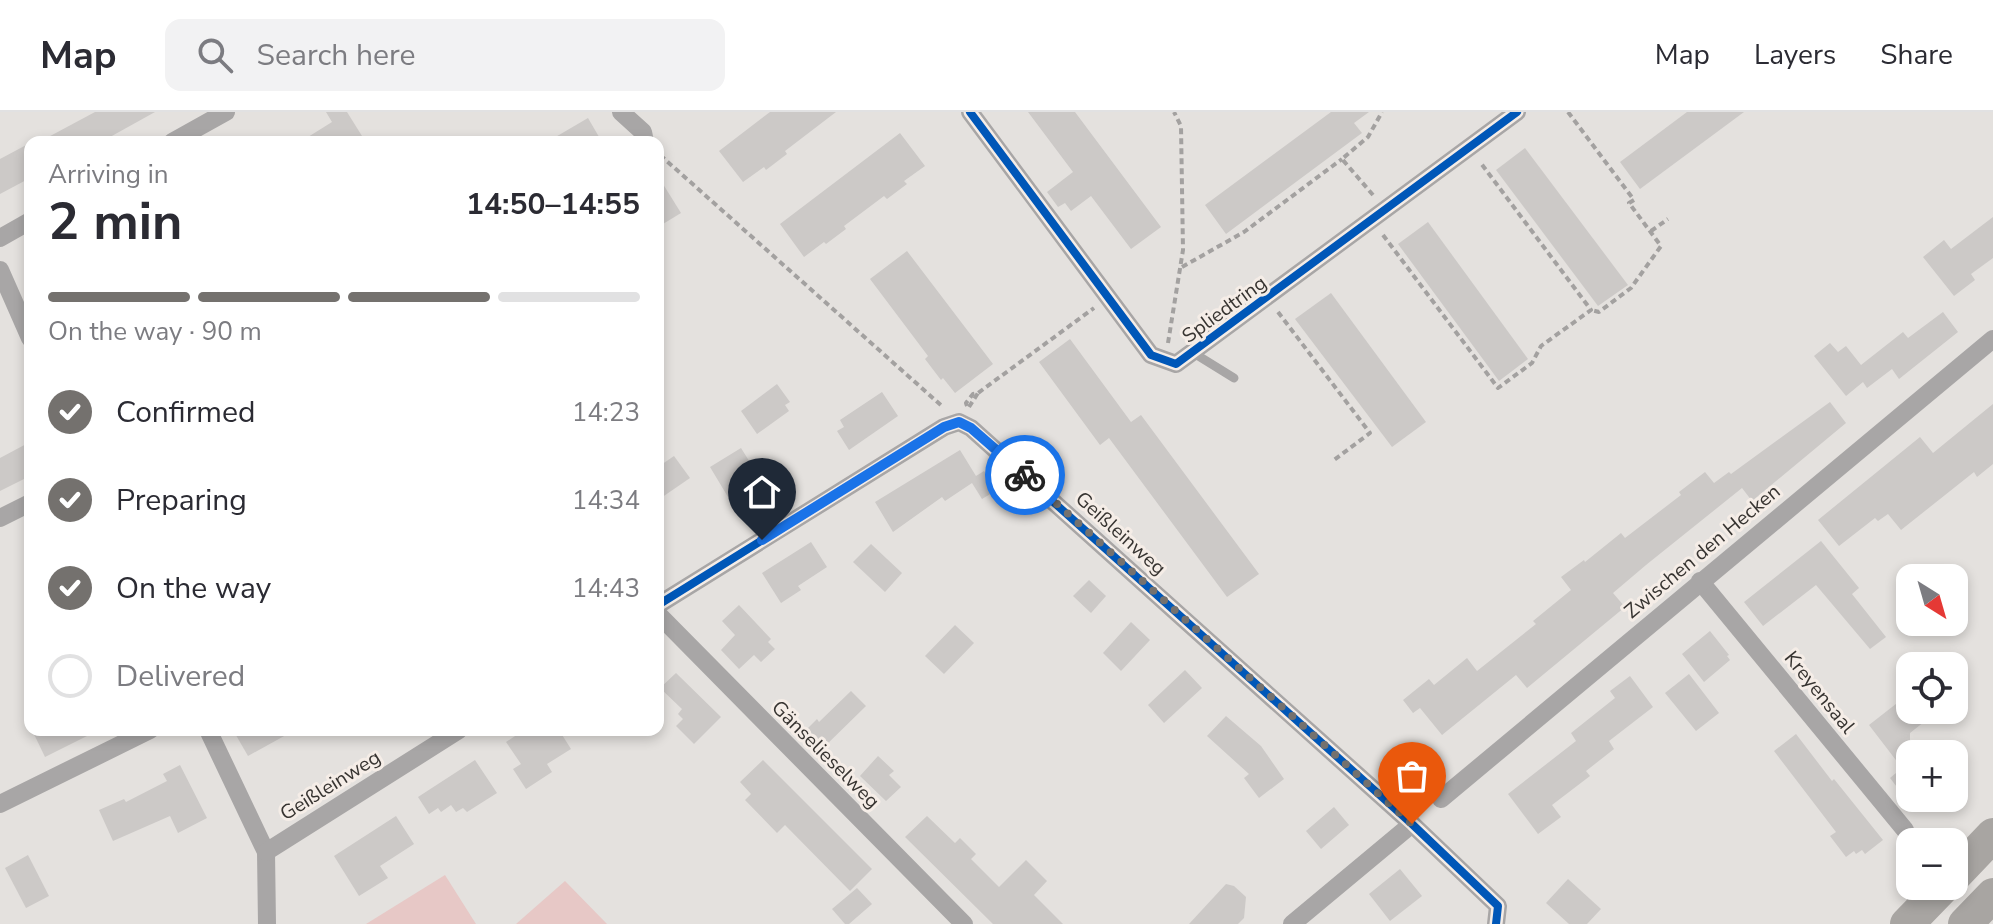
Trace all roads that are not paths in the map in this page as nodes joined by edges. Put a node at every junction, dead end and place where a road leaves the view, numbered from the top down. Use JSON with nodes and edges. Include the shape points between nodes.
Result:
{"nodes":[{"id":1,"x":226,"y":112,"type":"edge"},
{"id":2,"x":621,"y":112,"type":"edge"},
{"id":3,"x":970,"y":112,"type":"edge"},
{"id":4,"x":1517,"y":112,"type":"edge"},
{"id":5,"x":183,"y":136,"type":"edge"},
{"id":6,"x":644,"y":136,"type":"edge"},
{"id":7,"x":24,"y":224,"type":"edge"},
{"id":8,"x":0,"y":238,"type":"edge"},
{"id":9,"x":0,"y":270,"type":"edge"},
{"id":10,"x":24,"y":324,"type":"edge"},
{"id":11,"x":1993,"y":339,"type":"edge"},
{"id":12,"x":1192,"y":352,"type":"junction"},
{"id":13,"x":1234,"y":378,"type":"dead end"},
{"id":14,"x":24,"y":506,"type":"edge"},
{"id":15,"x":0,"y":518,"type":"edge"},
{"id":16,"x":1700,"y":581,"type":"junction"},
{"id":17,"x":664,"y":601,"type":"edge"},
{"id":18,"x":664,"y":620,"type":"edge"},
{"id":19,"x":138,"y":736,"type":"edge"},
{"id":20,"x":211,"y":736,"type":"edge"},
{"id":21,"x":450,"y":736,"type":"edge"},
{"id":22,"x":1441,"y":799,"type":"dead end"},
{"id":23,"x":0,"y":804,"type":"edge"},
{"id":24,"x":1412,"y":824,"type":"junction"},
{"id":25,"x":1903,"y":828,"type":"edge"},
{"id":26,"x":1993,"y":835,"type":"edge"},
{"id":27,"x":266,"y":852,"type":"junction"},
{"id":28,"x":1968,"y":861,"type":"edge"},
{"id":29,"x":1993,"y":895,"type":"edge"},
{"id":30,"x":1930,"y":900,"type":"edge"},
{"id":31,"x":267,"y":924,"type":"edge"},
{"id":32,"x":964,"y":924,"type":"edge"},
{"id":33,"x":1292,"y":924,"type":"edge"},
{"id":34,"x":1496,"y":924,"type":"edge"},
{"id":35,"x":1907,"y":924,"type":"edge"},
{"id":36,"x":1965,"y":924,"type":"edge"}],
"edges":[{"from":1,"to":5,"type":"street"},
{"from":2,"to":6,"type":"street"},
{"from":3,"to":12,"type":"street","name":"Spliedtring","via":[[1151,355],[1176,364]]},
{"from":4,"to":12,"type":"street","name":"Spliedtring"},
{"from":7,"to":8,"type":"street"},
{"from":9,"to":10,"type":"street"},
{"from":11,"to":16,"type":"street","name":"Zwischen den Hecken"},
{"from":12,"to":13,"type":"lane"},
{"from":14,"to":15,"type":"street"},
{"from":16,"to":22,"type":"street","name":"Zwischen den Hecken"},
{"from":16,"to":25,"type":"street","name":"Kreyensaal"},
{"from":17,"to":24,"type":"street","name":"Geißleinweg","via":[[959,422]]},
{"from":18,"to":32,"type":"street","name":"Gänselieselweg"},
{"from":19,"to":23,"type":"street"},
{"from":20,"to":27,"type":"street"},
{"from":21,"to":27,"type":"street","name":"Geißleinweg"},
{"from":24,"to":33,"type":"street"},
{"from":24,"to":34,"type":"street","name":"Geißleinweg","via":[[1498,906]]},
{"from":26,"to":28,"type":"highway"},
{"from":27,"to":31,"type":"street"},
{"from":29,"to":36,"type":"highway"},
{"from":30,"to":35,"type":"highway"}]}
